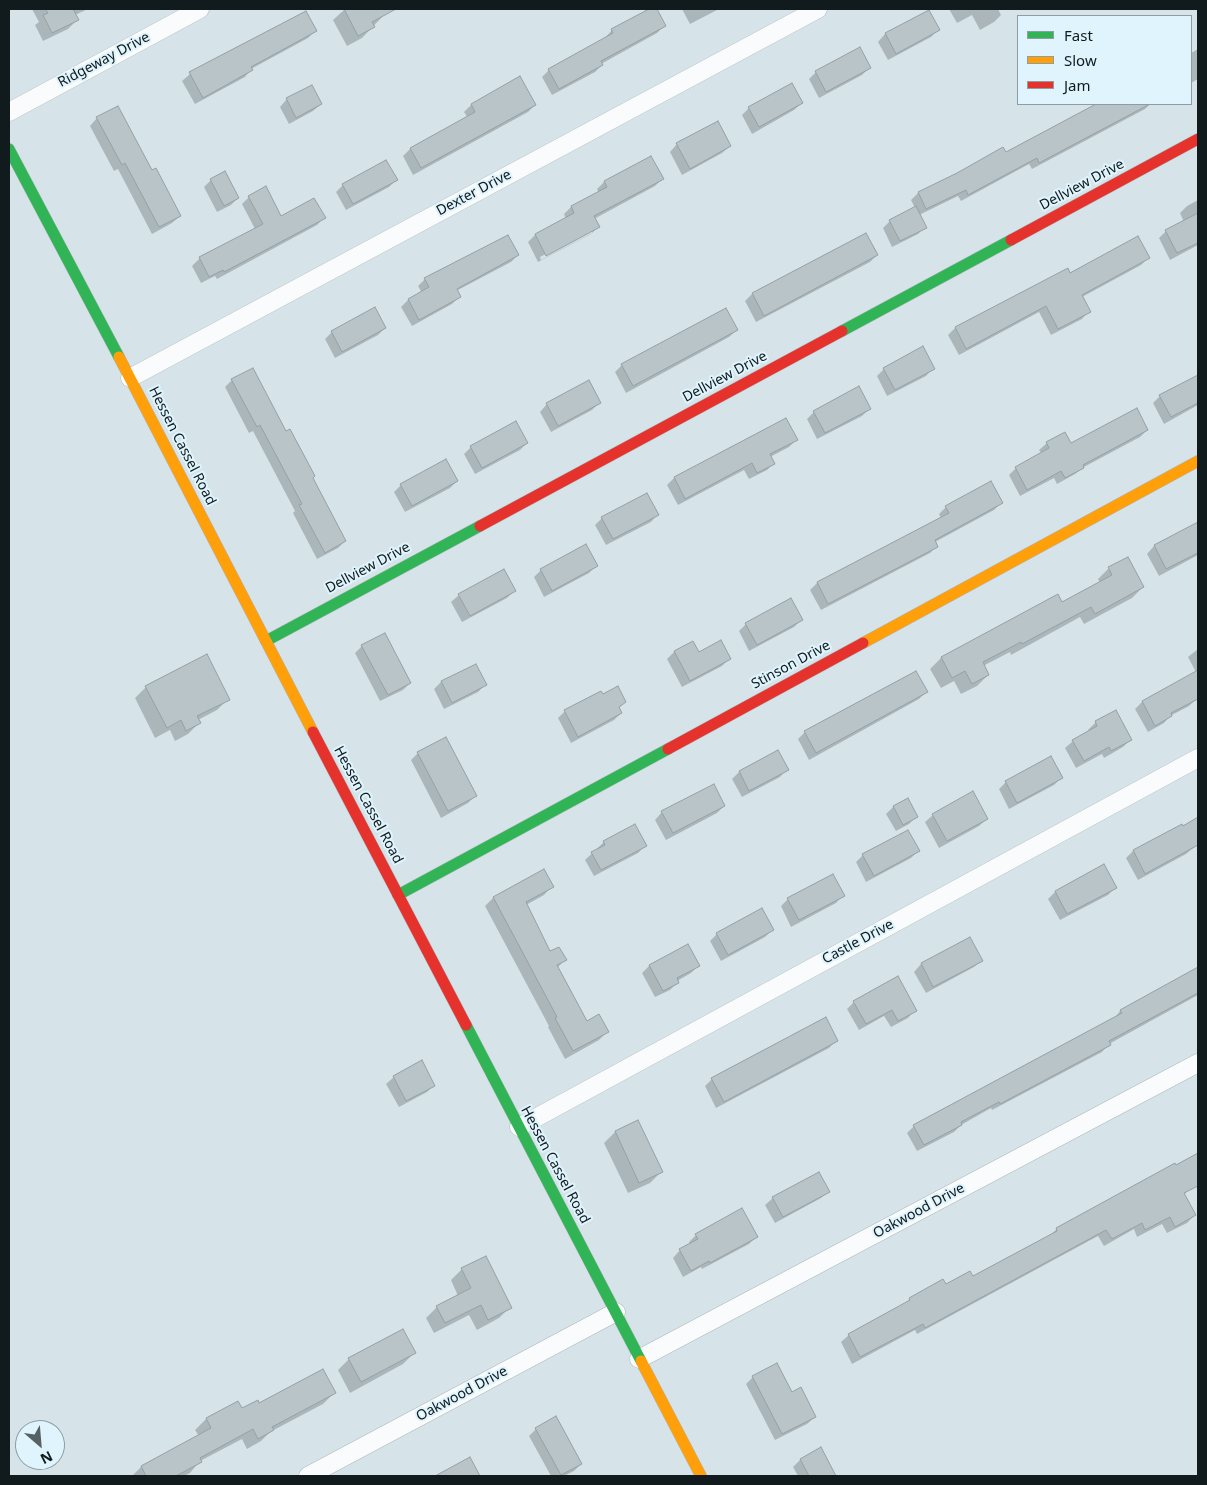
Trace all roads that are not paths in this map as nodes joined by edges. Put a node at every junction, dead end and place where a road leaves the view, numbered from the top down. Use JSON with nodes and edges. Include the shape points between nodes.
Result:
{"nodes":[{"id":1,"x":200,"y":9,"type":"edge"},
{"id":2,"x":818,"y":9,"type":"edge"},
{"id":3,"x":9,"y":112,"type":"edge"},
{"id":4,"x":1198,"y":139,"type":"edge"},
{"id":5,"x":9,"y":148,"type":"edge"},
{"id":6,"x":130,"y":378,"type":"junction"},
{"id":7,"x":1198,"y":462,"type":"edge"},
{"id":8,"x":266,"y":640,"type":"junction"},
{"id":9,"x":1198,"y":758,"type":"edge"},
{"id":10,"x":398,"y":895,"type":"junction"},
{"id":11,"x":1198,"y":1063,"type":"edge"},
{"id":12,"x":518,"y":1127,"type":"junction"},
{"id":13,"x":616,"y":1312,"type":"junction"},
{"id":14,"x":639,"y":1359,"type":"junction"},
{"id":15,"x":308,"y":1476,"type":"edge"},
{"id":16,"x":701,"y":1476,"type":"edge"}],
"edges":[{"from":1,"to":3,"type":"street","name":"Ridgeway Drive"},
{"from":2,"to":6,"type":"street","name":"Dexter Drive"},
{"from":4,"to":8,"type":"street","name":"Dellview Drive"},
{"from":5,"to":6,"type":"street","name":"Hessen Cassel Road"},
{"from":6,"to":8,"type":"street","name":"Hessen Cassel Road"},
{"from":7,"to":10,"type":"street","name":"Stinson Drive"},
{"from":8,"to":10,"type":"street","name":"Hessen Cassel Road"},
{"from":9,"to":12,"type":"street","name":"Castle Drive"},
{"from":10,"to":12,"type":"street","name":"Hessen Cassel Road"},
{"from":11,"to":14,"type":"street","name":"Oakwood Drive"},
{"from":12,"to":13,"type":"street","name":"Hessen Cassel Road"},
{"from":13,"to":14,"type":"street","name":"Hessen Cassel Road"},
{"from":13,"to":15,"type":"street","name":"Oakwood Drive"},
{"from":14,"to":16,"type":"street","name":"Hessen Cassel Road"}]}
